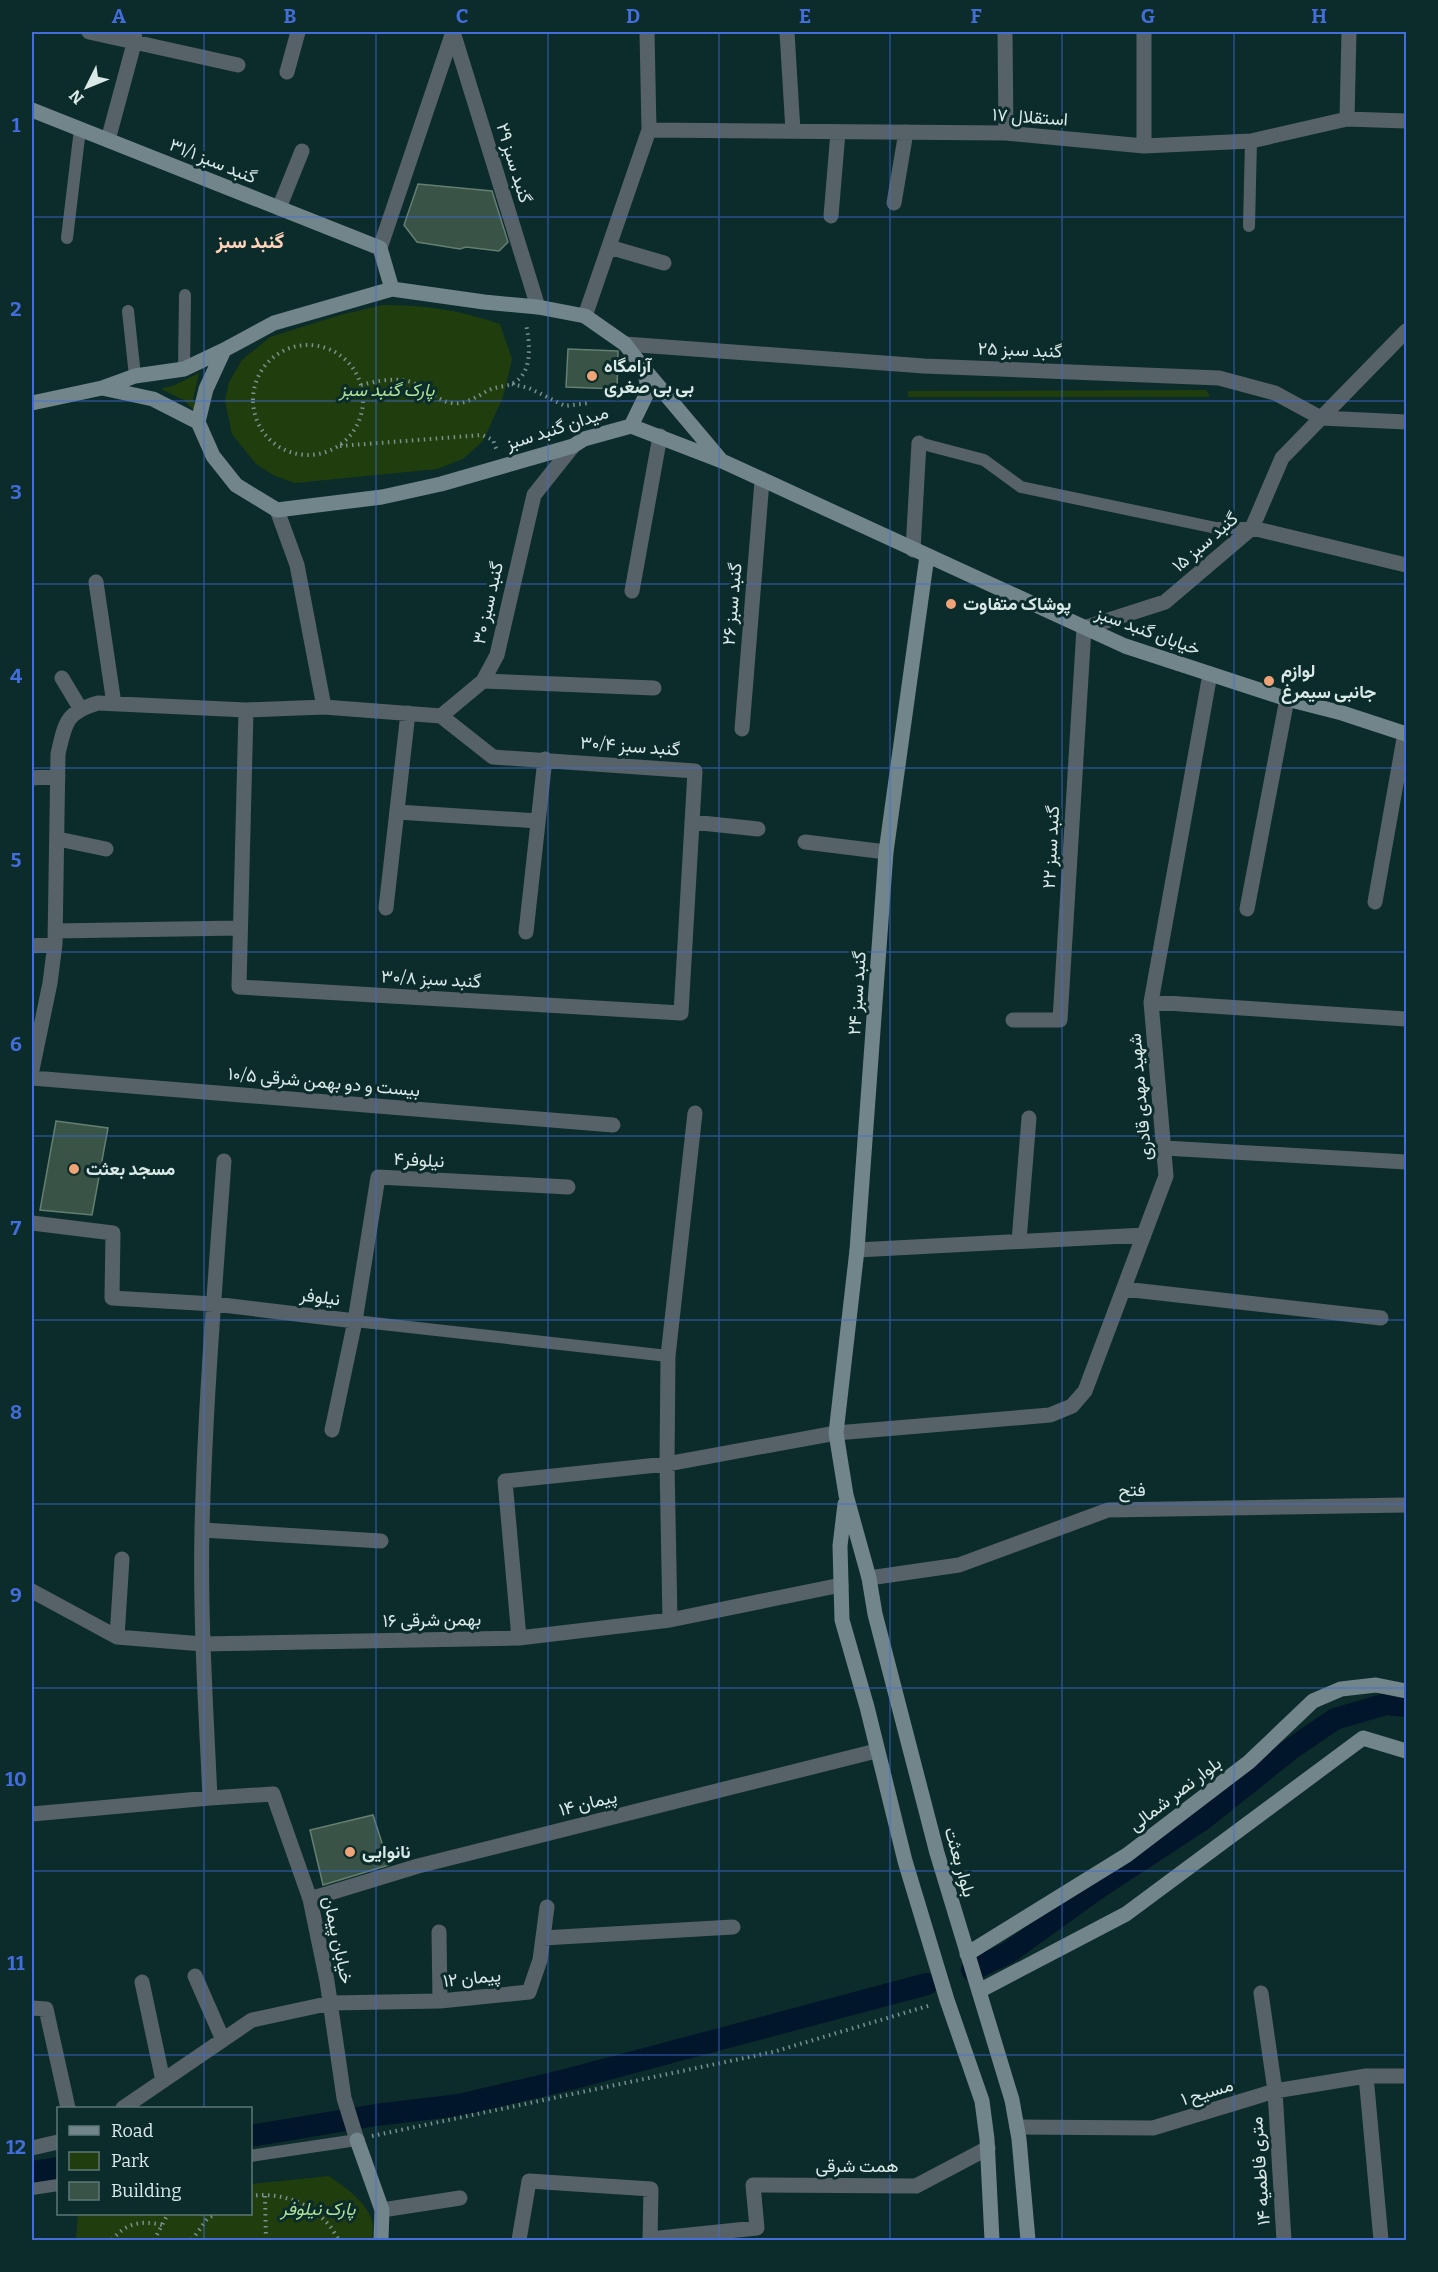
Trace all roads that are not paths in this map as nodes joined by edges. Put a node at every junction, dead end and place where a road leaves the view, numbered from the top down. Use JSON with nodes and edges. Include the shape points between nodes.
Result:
{"nodes":[{"id":1,"x":89,"y":32,"type":"edge"},
{"id":2,"x":298,"y":32,"type":"edge"},
{"id":3,"x":442,"y":32,"type":"edge"},
{"id":4,"x":453,"y":32,"type":"edge"},
{"id":5,"x":647,"y":32,"type":"edge"},
{"id":6,"x":787,"y":32,"type":"edge"},
{"id":7,"x":1005,"y":32,"type":"edge"},
{"id":8,"x":1144,"y":32,"type":"edge"},
{"id":9,"x":1349,"y":32,"type":"edge"},
{"id":10,"x":134,"y":36,"type":"edge"},
{"id":11,"x":238,"y":65,"type":"dead end"},
{"id":12,"x":287,"y":72,"type":"dead end"},
{"id":13,"x":32,"y":110,"type":"edge"},
{"id":14,"x":1347,"y":119,"type":"junction"},
{"id":15,"x":1407,"y":121,"type":"edge"},
{"id":16,"x":80,"y":129,"type":"junction"},
{"id":17,"x":648,"y":130,"type":"junction"},
{"id":18,"x":793,"y":131,"type":"junction"},
{"id":19,"x":838,"y":132,"type":"junction"},
{"id":20,"x":906,"y":132,"type":"junction"},
{"id":21,"x":1006,"y":133,"type":"junction"},
{"id":22,"x":108,"y":140,"type":"junction"},
{"id":23,"x":1251,"y":141,"type":"junction"},
{"id":24,"x":1144,"y":146,"type":"junction"},
{"id":25,"x":302,"y":151,"type":"dead end"},
{"id":26,"x":894,"y":203,"type":"dead end"},
{"id":27,"x":279,"y":208,"type":"junction"},
{"id":28,"x":831,"y":216,"type":"dead end"},
{"id":29,"x":1249,"y":226,"type":"dead end"},
{"id":30,"x":67,"y":238,"type":"dead end"},
{"id":31,"x":609,"y":247,"type":"junction"},
{"id":32,"x":380,"y":248,"type":"junction"},
{"id":33,"x":664,"y":263,"type":"dead end"},
{"id":34,"x":392,"y":289,"type":"junction"},
{"id":35,"x":185,"y":295,"type":"dead end"},
{"id":36,"x":530,"y":306,"type":"junction"},
{"id":37,"x":128,"y":311,"type":"dead end"},
{"id":38,"x":585,"y":316,"type":"junction"},
{"id":39,"x":1407,"y":331,"type":"edge"},
{"id":40,"x":625,"y":344,"type":"junction"},
{"id":41,"x":224,"y":350,"type":"junction"},
{"id":42,"x":184,"y":369,"type":"junction"},
{"id":43,"x":645,"y":370,"type":"junction"},
{"id":44,"x":135,"y":376,"type":"junction"},
{"id":45,"x":102,"y":388,"type":"junction"},
{"id":46,"x":32,"y":402,"type":"edge"},
{"id":47,"x":1321,"y":418,"type":"junction"},
{"id":48,"x":198,"y":422,"type":"junction"},
{"id":49,"x":1407,"y":422,"type":"edge"},
{"id":50,"x":631,"y":426,"type":"junction"},
{"id":51,"x":660,"y":436,"type":"junction"},
{"id":52,"x":919,"y":443,"type":"joint"},
{"id":53,"x":573,"y":446,"type":"junction"},
{"id":54,"x":722,"y":461,"type":"junction"},
{"id":55,"x":762,"y":481,"type":"junction"},
{"id":56,"x":278,"y":510,"type":"junction"},
{"id":57,"x":1252,"y":528,"type":"junction"},
{"id":58,"x":913,"y":550,"type":"junction"},
{"id":59,"x":927,"y":556,"type":"junction"},
{"id":60,"x":1407,"y":565,"type":"edge"},
{"id":61,"x":96,"y":582,"type":"dead end"},
{"id":62,"x":632,"y":591,"type":"dead end"},
{"id":63,"x":1084,"y":628,"type":"junction"},
{"id":64,"x":1210,"y":674,"type":"junction"},
{"id":65,"x":62,"y":678,"type":"dead end"},
{"id":66,"x":483,"y":681,"type":"junction"},
{"id":67,"x":654,"y":688,"type":"dead end"},
{"id":68,"x":1287,"y":699,"type":"junction"},
{"id":69,"x":114,"y":704,"type":"junction"},
{"id":70,"x":324,"y":707,"type":"junction"},
{"id":71,"x":80,"y":708,"type":"junction"},
{"id":72,"x":246,"y":710,"type":"junction"},
{"id":73,"x":408,"y":713,"type":"junction"},
{"id":74,"x":441,"y":716,"type":"junction"},
{"id":75,"x":741,"y":729,"type":"dead end"},
{"id":76,"x":1406,"y":734,"type":"edge"},
{"id":77,"x":546,"y":759,"type":"junction"},
{"id":78,"x":58,"y":776,"type":"junction"},
{"id":79,"x":32,"y":778,"type":"edge"},
{"id":80,"x":397,"y":812,"type":"junction"},
{"id":81,"x":538,"y":821,"type":"junction"},
{"id":82,"x":692,"y":822,"type":"junction"},
{"id":83,"x":758,"y":829,"type":"dead end"},
{"id":84,"x":58,"y":839,"type":"junction"},
{"id":85,"x":805,"y":843,"type":"dead end"},
{"id":86,"x":106,"y":849,"type":"dead end"},
{"id":87,"x":886,"y":852,"type":"junction"},
{"id":88,"x":1375,"y":902,"type":"dead end"},
{"id":89,"x":386,"y":908,"type":"dead end"},
{"id":90,"x":1247,"y":909,"type":"dead end"},
{"id":91,"x":240,"y":928,"type":"junction"},
{"id":92,"x":526,"y":932,"type":"dead end"},
{"id":93,"x":55,"y":937,"type":"junction"},
{"id":94,"x":32,"y":946,"type":"edge"},
{"id":95,"x":1152,"y":1002,"type":"junction"},
{"id":96,"x":681,"y":1013,"type":"joint"},
{"id":97,"x":1407,"y":1019,"type":"edge"},
{"id":98,"x":1013,"y":1020,"type":"dead end"},
{"id":99,"x":32,"y":1070,"type":"edge"},
{"id":100,"x":32,"y":1078,"type":"edge"},
{"id":101,"x":695,"y":1113,"type":"dead end"},
{"id":102,"x":1029,"y":1118,"type":"dead end"},
{"id":103,"x":613,"y":1125,"type":"dead end"},
{"id":104,"x":1165,"y":1148,"type":"junction"},
{"id":105,"x":224,"y":1161,"type":"dead end"},
{"id":106,"x":1407,"y":1162,"type":"edge"},
{"id":107,"x":568,"y":1186,"type":"dead end"},
{"id":108,"x":32,"y":1223,"type":"edge"},
{"id":109,"x":1144,"y":1235,"type":"junction"},
{"id":110,"x":1019,"y":1241,"type":"junction"},
{"id":111,"x":857,"y":1250,"type":"junction"},
{"id":112,"x":1124,"y":1289,"type":"junction"},
{"id":113,"x":214,"y":1304,"type":"junction"},
{"id":114,"x":1381,"y":1318,"type":"dead end"},
{"id":115,"x":355,"y":1321,"type":"junction"},
{"id":116,"x":668,"y":1356,"type":"junction"},
{"id":117,"x":332,"y":1430,"type":"dead end"},
{"id":118,"x":836,"y":1433,"type":"junction"},
{"id":119,"x":667,"y":1464,"type":"junction"},
{"id":120,"x":846,"y":1495,"type":"junction"},
{"id":121,"x":1407,"y":1505,"type":"edge"},
{"id":122,"x":202,"y":1530,"type":"junction"},
{"id":123,"x":381,"y":1541,"type":"dead end"},
{"id":124,"x":122,"y":1559,"type":"dead end"},
{"id":125,"x":869,"y":1578,"type":"junction"},
{"id":126,"x":841,"y":1585,"type":"junction"},
{"id":127,"x":32,"y":1591,"type":"edge"},
{"id":128,"x":670,"y":1620,"type":"junction"},
{"id":129,"x":117,"y":1637,"type":"junction"},
{"id":130,"x":519,"y":1638,"type":"junction"},
{"id":131,"x":203,"y":1644,"type":"junction"},
{"id":132,"x":1407,"y":1691,"type":"edge"},
{"id":133,"x":876,"y":1751,"type":"junction"},
{"id":134,"x":1407,"y":1751,"type":"edge"},
{"id":135,"x":210,"y":1798,"type":"junction"},
{"id":136,"x":32,"y":1814,"type":"edge"},
{"id":137,"x":310,"y":1899,"type":"junction"},
{"id":138,"x":547,"y":1906,"type":"dead end"},
{"id":139,"x":733,"y":1927,"type":"dead end"},
{"id":140,"x":440,"y":1932,"type":"dead end"},
{"id":141,"x":543,"y":1938,"type":"junction"},
{"id":142,"x":967,"y":1954,"type":"junction"},
{"id":143,"x":195,"y":1976,"type":"dead end"},
{"id":144,"x":142,"y":1982,"type":"dead end"},
{"id":145,"x":979,"y":1991,"type":"junction"},
{"id":146,"x":1261,"y":1993,"type":"dead end"},
{"id":147,"x":440,"y":2001,"type":"junction"},
{"id":148,"x":331,"y":2003,"type":"junction"},
{"id":149,"x":32,"y":2008,"type":"edge"},
{"id":150,"x":223,"y":2040,"type":"junction"},
{"id":151,"x":1366,"y":2076,"type":"junction"},
{"id":152,"x":1407,"y":2076,"type":"edge"},
{"id":153,"x":163,"y":2080,"type":"junction"},
{"id":154,"x":1275,"y":2091,"type":"junction"},
{"id":155,"x":68,"y":2107,"type":"edge"},
{"id":156,"x":126,"y":2107,"type":"edge"},
{"id":157,"x":1017,"y":2127,"type":"junction"},
{"id":158,"x":355,"y":2134,"type":"junction"},
{"id":159,"x":57,"y":2142,"type":"edge"},
{"id":160,"x":32,"y":2148,"type":"edge"},
{"id":161,"x":988,"y":2148,"type":"junction"},
{"id":162,"x":252,"y":2156,"type":"edge"},
{"id":163,"x":57,"y":2185,"type":"edge"},
{"id":164,"x":32,"y":2189,"type":"edge"},
{"id":165,"x":460,"y":2198,"type":"dead end"},
{"id":166,"x":382,"y":2210,"type":"junction"},
{"id":167,"x":650,"y":2240,"type":"edge"},
{"id":168,"x":381,"y":2241,"type":"edge"},
{"id":169,"x":519,"y":2241,"type":"edge"},
{"id":170,"x":992,"y":2241,"type":"edge"},
{"id":171,"x":1028,"y":2241,"type":"edge"},
{"id":172,"x":1284,"y":2241,"type":"edge"},
{"id":173,"x":1382,"y":2241,"type":"edge"}],
"edges":[{"from":1,"to":10,"type":"street"},
{"from":2,"to":12,"type":"street"},
{"from":3,"to":4,"type":"street"},
{"from":4,"to":32,"type":"street"},
{"from":4,"to":36,"type":"street","name":"گنبد سبز ۲۹"},
{"from":5,"to":17,"type":"street"},
{"from":6,"to":18,"type":"street"},
{"from":7,"to":21,"type":"street"},
{"from":8,"to":24,"type":"street"},
{"from":9,"to":14,"type":"street"},
{"from":10,"to":11,"type":"street"},
{"from":10,"to":22,"type":"street"},
{"from":13,"to":16,"type":"street","name":"گنبد سبز ۳۱/۱"},
{"from":14,"to":15,"type":"street","name":"استقلال ۱۷"},
{"from":14,"to":23,"type":"street","name":"استقلال ۱۷"},
{"from":16,"to":22,"type":"street","name":"گنبد سبز ۳۱/۱"},
{"from":16,"to":30,"type":"lane"},
{"from":17,"to":18,"type":"street","name":"استقلال ۱۷"},
{"from":17,"to":31,"type":"street"},
{"from":18,"to":19,"type":"street","name":"استقلال ۱۷"},
{"from":19,"to":20,"type":"street","name":"استقلال ۱۷"},
{"from":19,"to":28,"type":"street"},
{"from":20,"to":21,"type":"street","name":"استقلال ۱۷"},
{"from":20,"to":26,"type":"street"},
{"from":21,"to":24,"type":"street","name":"استقلال ۱۷"},
{"from":22,"to":27,"type":"street","name":"گنبد سبز ۳۱/۱"},
{"from":23,"to":24,"type":"street","name":"استقلال ۱۷"},
{"from":23,"to":29,"type":"lane"},
{"from":25,"to":27,"type":"street"},
{"from":27,"to":32,"type":"street","name":"گنبد سبز ۳۱/۱"},
{"from":31,"to":33,"type":"street"},
{"from":31,"to":38,"type":"street"},
{"from":32,"to":34,"type":"street"},
{"from":34,"to":36,"type":"street"},
{"from":34,"to":41,"type":"street","via":[[274,323]]},
{"from":35,"to":42,"type":"lane"},
{"from":36,"to":38,"type":"street"},
{"from":37,"to":44,"type":"lane"},
{"from":38,"to":40,"type":"street"},
{"from":39,"to":47,"type":"street","name":"گنبد سبز ۱۵"},
{"from":40,"to":43,"type":"street"},
{"from":40,"to":47,"type":"street","name":"گنبد سبز ۲۵","via":[[924,366],[1219,378],[1275,393]]},
{"from":41,"to":42,"type":"street"},
{"from":41,"to":48,"type":"street","via":[[206,389]]},
{"from":42,"to":44,"type":"street"},
{"from":43,"to":50,"type":"street","name":"میدان گنبد سبز","via":[[648,391]]},
{"from":43,"to":54,"type":"street","name":"خیابان گنبد سبز"},
{"from":44,"to":45,"type":"street"},
{"from":45,"to":46,"type":"street"},
{"from":45,"to":48,"type":"street","via":[[153,399]]},
{"from":47,"to":49,"type":"street","name":"گنبد سبز ۲۵"},
{"from":47,"to":57,"type":"street","name":"گنبد سبز ۱۵","via":[[1282,458]]},
{"from":48,"to":56,"type":"street","via":[[213,456],[236,484]]},
{"from":50,"to":51,"type":"street","name":"خیابان گنبد سبز"},
{"from":50,"to":53,"type":"street","name":"میدان گنبد سبز","via":[[584,439]]},
{"from":51,"to":54,"type":"street","name":"خیابان گنبد سبز"},
{"from":51,"to":62,"type":"street"},
{"from":52,"to":57,"type":"lane","via":[[984,460],[1021,487],[1216,528]]},
{"from":52,"to":58,"type":"street"},
{"from":53,"to":56,"type":"street","name":"میدان گنبد سبز","via":[[382,497]]},
{"from":53,"to":66,"type":"street","name":"گنبد سبز ۳۰","via":[[534,495],[497,655]]},
{"from":54,"to":55,"type":"street","name":"خیابان گنبد سبز"},
{"from":55,"to":58,"type":"street","name":"خیابان گنبد سبز"},
{"from":55,"to":75,"type":"street","name":"گنبد سبز ۲۶"},
{"from":56,"to":70,"type":"street","via":[[297,565]]},
{"from":57,"to":60,"type":"street"},
{"from":57,"to":63,"type":"street","name":"گنبد سبز ۱۵","via":[[1165,602]]},
{"from":58,"to":59,"type":"street","name":"خیابان گنبد سبز"},
{"from":59,"to":63,"type":"street","name":"خیابان گنبد سبز"},
{"from":59,"to":87,"type":"street","name":"گنبد سبز ۲۴"},
{"from":61,"to":69,"type":"street"},
{"from":63,"to":64,"type":"street","name":"خیابان گنبد سبز"},
{"from":63,"to":98,"type":"street","name":"گنبد سبز ۲۲","via":[[1060,1020]]},
{"from":64,"to":68,"type":"street","name":"خیابان گنبد سبز"},
{"from":64,"to":95,"type":"street","name":"شهید مهدی قادری"},
{"from":65,"to":71,"type":"street"},
{"from":66,"to":67,"type":"street"},
{"from":66,"to":74,"type":"street","name":"گنبد سبز ۳۰"},
{"from":68,"to":76,"type":"street","name":"خیابان گنبد سبز"},
{"from":68,"to":90,"type":"street"},
{"from":69,"to":71,"type":"street"},
{"from":69,"to":72,"type":"street"},
{"from":70,"to":72,"type":"street"},
{"from":70,"to":73,"type":"street"},
{"from":71,"to":78,"type":"street","via":[[63,731]]},
{"from":72,"to":91,"type":"street"},
{"from":73,"to":74,"type":"street"},
{"from":73,"to":80,"type":"street"},
{"from":74,"to":77,"type":"street","name":"گنبد سبز ۳۰/۴","via":[[494,757]]},
{"from":76,"to":88,"type":"street"},
{"from":77,"to":81,"type":"street"},
{"from":77,"to":82,"type":"street","name":"گنبد سبز ۳۰/۴","via":[[695,771]]},
{"from":78,"to":79,"type":"street"},
{"from":78,"to":84,"type":"street"},
{"from":80,"to":81,"type":"street"},
{"from":80,"to":89,"type":"street"},
{"from":81,"to":92,"type":"street"},
{"from":82,"to":83,"type":"street"},
{"from":82,"to":96,"type":"street","name":"گنبد سبز ۳۰/۴"},
{"from":84,"to":86,"type":"street"},
{"from":84,"to":93,"type":"street"},
{"from":85,"to":87,"type":"street"},
{"from":87,"to":111,"type":"street","name":"گنبد سبز ۲۴"},
{"from":91,"to":93,"type":"street"},
{"from":91,"to":96,"type":"street","name":"گنبد سبز ۳۰/۸","via":[[239,987]]},
{"from":93,"to":94,"type":"street"},
{"from":93,"to":99,"type":"street"},
{"from":95,"to":97,"type":"street"},
{"from":95,"to":104,"type":"street","name":"شهید مهدی قادری"},
{"from":100,"to":103,"type":"street","name":"بیست و دو بهمن شرقی ۱۰/۵"},
{"from":101,"to":116,"type":"street"},
{"from":102,"to":110,"type":"street"},
{"from":104,"to":106,"type":"street"},
{"from":104,"to":109,"type":"street","name":"شهید مهدی قادری","via":[[1166,1176]]},
{"from":105,"to":113,"type":"street"},
{"from":107,"to":115,"type":"street","name":"نیلوفر۴","via":[[378,1177]]},
{"from":108,"to":113,"type":"street","name":"نیلوفر","via":[[112,1233],[112,1298]]},
{"from":109,"to":110,"type":"street"},
{"from":109,"to":112,"type":"street","name":"شهید مهدی قادری"},
{"from":110,"to":111,"type":"street"},
{"from":111,"to":118,"type":"street","name":"گنبد سبز ۲۴"},
{"from":112,"to":114,"type":"street"},
{"from":112,"to":118,"type":"street","name":"شهید مهدی قادری","via":[[1086,1391],[1072,1407],[1050,1415]]},
{"from":113,"to":115,"type":"street","name":"نیلوفر"},
{"from":113,"to":122,"type":"street"},
{"from":115,"to":116,"type":"lane","name":"نیلوفر"},
{"from":115,"to":117,"type":"street"},
{"from":116,"to":119,"type":"street"},
{"from":118,"to":119,"type":"street","name":"شهید مهدی قادری"},
{"from":118,"to":120,"type":"street","name":"بلوار بعثت"},
{"from":119,"to":128,"type":"street"},
{"from":119,"to":130,"type":"street","name":"شهید مهدی قادری","via":[[505,1481]]},
{"from":120,"to":125,"type":"street","name":"بلوار بعثت"},
{"from":120,"to":126,"type":"street","name":"بلوار بعثت","via":[[840,1546]]},
{"from":121,"to":125,"type":"street","name":"فتح","via":[[1108,1510],[959,1565]]},
{"from":122,"to":123,"type":"street"},
{"from":122,"to":131,"type":"street"},
{"from":124,"to":129,"type":"street"},
{"from":125,"to":142,"type":"street","name":"بلوار بعثت","via":[[934,1842]]},
{"from":126,"to":128,"type":"street","name":"بهمن شرقی ۱۶"},
{"from":126,"to":133,"type":"street","name":"بلوار بعثت","via":[[842,1620]]},
{"from":127,"to":129,"type":"street","name":"بهمن شرقی ۱۶"},
{"from":128,"to":130,"type":"street","name":"بهمن شرقی ۱۶"},
{"from":129,"to":131,"type":"street","name":"بهمن شرقی ۱۶"},
{"from":130,"to":131,"type":"street","name":"بهمن شرقی ۱۶"},
{"from":131,"to":135,"type":"street"},
{"from":132,"to":142,"type":"street","name":"بلوار نصر شمالی","via":[[1364,1686],[1341,1689],[1313,1701],[1249,1762],[1127,1855]]},
{"from":133,"to":137,"type":"street","name":"پیمان ۱۴","via":[[418,1866]]},
{"from":133,"to":161,"type":"street","name":"بلوار بعثت","via":[[947,2000],[982,2101]]},
{"from":134,"to":145,"type":"street","via":[[1363,1738],[1126,1914]]},
{"from":135,"to":136,"type":"street"},
{"from":135,"to":137,"type":"street","name":"خیابان پیمان","via":[[273,1794]]},
{"from":137,"to":148,"type":"street","name":"خیابان پیمان"},
{"from":138,"to":141,"type":"street","name":"پیمان ۱۲"},
{"from":139,"to":141,"type":"street"},
{"from":140,"to":147,"type":"street"},
{"from":141,"to":147,"type":"street","name":"پیمان ۱۲","via":[[529,1992]]},
{"from":142,"to":145,"type":"street","name":"بلوار بعثت"},
{"from":143,"to":150,"type":"street"},
{"from":144,"to":153,"type":"street"},
{"from":145,"to":157,"type":"street","name":"بلوار بعثت"},
{"from":146,"to":154,"type":"street","name":"۱۴ متری فاطمیه"},
{"from":147,"to":148,"type":"street","name":"پیمان ۱۲"},
{"from":148,"to":150,"type":"street","name":"پیمان ۱۲","via":[[252,2020]]},
{"from":148,"to":158,"type":"street","name":"خیابان پیمان","via":[[344,2098]]},
{"from":149,"to":155,"type":"street","via":[[46,2009]]},
{"from":150,"to":153,"type":"street","name":"پیمان ۱۲"},
{"from":151,"to":152,"type":"street","name":"مسیح ۱"},
{"from":151,"to":154,"type":"street","name":"مسیح ۱"},
{"from":151,"to":173,"type":"street"},
{"from":153,"to":156,"type":"street","name":"پیمان ۱۲"},
{"from":154,"to":157,"type":"street","name":"مسیح ۱","via":[[1153,2128]]},
{"from":154,"to":172,"type":"street","name":"۱۴ متری فاطمیه"},
{"from":157,"to":171,"type":"street","name":"بلوار بعثت"},
{"from":158,"to":162,"type":"lane"},
{"from":158,"to":166,"type":"street"},
{"from":159,"to":160,"type":"street"},
{"from":161,"to":167,"type":"street","name":"همت شرقی","via":[[916,2186],[753,2185],[757,2228]]},
{"from":161,"to":170,"type":"street","name":"بلوار بعثت"},
{"from":163,"to":164,"type":"lane"},
{"from":165,"to":166,"type":"street"},
{"from":166,"to":168,"type":"street"},
{"from":167,"to":169,"type":"street","via":[[651,2189],[529,2181]]}]}
